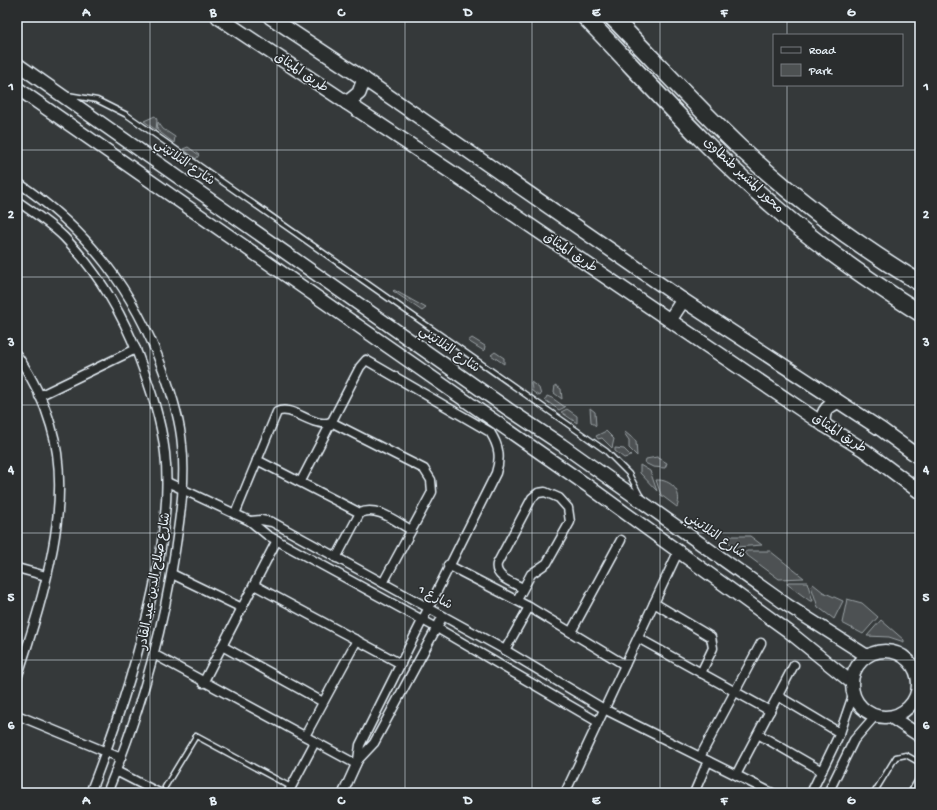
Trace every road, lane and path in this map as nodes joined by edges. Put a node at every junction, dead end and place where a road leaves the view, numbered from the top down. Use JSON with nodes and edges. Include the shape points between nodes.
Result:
{"nodes":[{"id":1,"x":218,"y":17,"type":"edge"},
{"id":2,"x":270,"y":17,"type":"edge"},
{"id":3,"x":585,"y":17,"type":"edge"},
{"id":4,"x":612,"y":17,"type":"edge"},
{"id":5,"x":17,"y":64,"type":"edge"},
{"id":6,"x":364,"y":79,"type":"junction"},
{"id":7,"x":17,"y":88,"type":"edge"},
{"id":8,"x":64,"y":95,"type":"junction"},
{"id":9,"x":347,"y":103,"type":"junction"},
{"id":10,"x":17,"y":182,"type":"edge"},
{"id":11,"x":17,"y":200,"type":"edge"},
{"id":12,"x":920,"y":283,"type":"edge"},
{"id":13,"x":683,"y":300,"type":"junction"},
{"id":14,"x":920,"y":313,"type":"edge"},
{"id":15,"x":670,"y":320,"type":"junction"},
{"id":16,"x":136,"y":349,"type":"junction"},
{"id":17,"x":17,"y":355,"type":"edge"},
{"id":18,"x":39,"y":396,"type":"junction"},
{"id":19,"x":838,"y":402,"type":"junction"},
{"id":20,"x":332,"y":422,"type":"junction"},
{"id":21,"x":824,"y":425,"type":"junction"},
{"id":22,"x":920,"y":458,"type":"edge"},
{"id":23,"x":257,"y":460,"type":"junction"},
{"id":24,"x":300,"y":481,"type":"junction"},
{"id":25,"x":167,"y":482,"type":"junction"},
{"id":26,"x":182,"y":489,"type":"junction"},
{"id":27,"x":920,"y":492,"type":"edge"},
{"id":28,"x":644,"y":503,"type":"junction"},
{"id":29,"x":360,"y":513,"type":"junction"},
{"id":30,"x":235,"y":514,"type":"junction"},
{"id":31,"x":250,"y":521,"type":"junction"},
{"id":32,"x":411,"y":530,"type":"junction"},
{"id":33,"x":277,"y":540,"type":"junction"},
{"id":34,"x":621,"y":540,"type":"dead end"},
{"id":35,"x":678,"y":552,"type":"junction"},
{"id":36,"x":336,"y":558,"type":"junction"},
{"id":37,"x":448,"y":565,"type":"junction"},
{"id":38,"x":17,"y":568,"type":"edge"},
{"id":39,"x":172,"y":574,"type":"junction"},
{"id":40,"x":46,"y":576,"type":"junction"},
{"id":41,"x":383,"y":583,"type":"junction"},
{"id":42,"x":254,"y":585,"type":"junction"},
{"id":43,"x":523,"y":588,"type":"junction"},
{"id":44,"x":517,"y":600,"type":"junction"},
{"id":45,"x":654,"y":603,"type":"junction"},
{"id":46,"x":529,"y":607,"type":"junction"},
{"id":47,"x":242,"y":608,"type":"junction"},
{"id":48,"x":428,"y":608,"type":"junction"},
{"id":49,"x":443,"y":616,"type":"junction"},
{"id":50,"x":422,"y":620,"type":"junction"},
{"id":51,"x":437,"y":628,"type":"junction"},
{"id":52,"x":571,"y":632,"type":"junction"},
{"id":53,"x":638,"y":638,"type":"junction"},
{"id":54,"x":357,"y":640,"type":"junction"},
{"id":55,"x":761,"y":643,"type":"dead end"},
{"id":56,"x":222,"y":646,"type":"junction"},
{"id":57,"x":505,"y":650,"type":"junction"},
{"id":58,"x":155,"y":655,"type":"junction"},
{"id":59,"x":867,"y":656,"type":"junction"},
{"id":60,"x":401,"y":664,"type":"junction"},
{"id":61,"x":625,"y":666,"type":"junction"},
{"id":62,"x":794,"y":666,"type":"dead end"},
{"id":63,"x":701,"y":673,"type":"junction"},
{"id":64,"x":17,"y":678,"type":"edge"},
{"id":65,"x":203,"y":682,"type":"junction"},
{"id":66,"x":851,"y":682,"type":"junction"},
{"id":67,"x":735,"y":692,"type":"junction"},
{"id":68,"x":853,"y":695,"type":"junction"},
{"id":69,"x":778,"y":696,"type":"junction"},
{"id":70,"x":918,"y":697,"type":"edge"},
{"id":71,"x":323,"y":702,"type":"junction"},
{"id":72,"x":604,"y":709,"type":"junction"},
{"id":73,"x":770,"y":711,"type":"junction"},
{"id":74,"x":17,"y":715,"type":"edge"},
{"id":75,"x":876,"y":716,"type":"junction"},
{"id":76,"x":891,"y":717,"type":"junction"},
{"id":77,"x":598,"y":722,"type":"junction"},
{"id":78,"x":840,"y":733,"type":"junction"},
{"id":79,"x":758,"y":734,"type":"junction"},
{"id":80,"x":305,"y":736,"type":"junction"},
{"id":81,"x":920,"y":736,"type":"edge"},
{"id":82,"x":315,"y":742,"type":"junction"},
{"id":83,"x":106,"y":752,"type":"junction"},
{"id":84,"x":700,"y":757,"type":"junction"},
{"id":85,"x":121,"y":758,"type":"junction"},
{"id":86,"x":708,"y":761,"type":"junction"},
{"id":87,"x":357,"y":762,"type":"junction"},
{"id":88,"x":920,"y":763,"type":"edge"},
{"id":89,"x":822,"y":770,"type":"junction"},
{"id":90,"x":116,"y":771,"type":"junction"},
{"id":91,"x":736,"y":775,"type":"junction"},
{"id":92,"x":920,"y":776,"type":"edge"},
{"id":93,"x":162,"y":790,"type":"edge"},
{"id":94,"x":289,"y":790,"type":"edge"},
{"id":95,"x":90,"y":793,"type":"edge"},
{"id":96,"x":107,"y":793,"type":"edge"},
{"id":97,"x":343,"y":793,"type":"edge"},
{"id":98,"x":564,"y":793,"type":"edge"},
{"id":99,"x":694,"y":793,"type":"edge"},
{"id":100,"x":772,"y":793,"type":"edge"},
{"id":101,"x":811,"y":793,"type":"edge"},
{"id":102,"x":828,"y":793,"type":"edge"},
{"id":103,"x":874,"y":793,"type":"edge"},
{"id":104,"x":910,"y":793,"type":"edge"}],
"edges":[{"from":1,"to":9,"type":"main road","name":"طريق الميثاق"},
{"from":2,"to":6,"type":"main road","name":"طريق الميثاق"},
{"from":3,"to":14,"type":"highway","name":"محور المشير طنطاوى","via":[[718,155],[771,204],[829,252]]},
{"from":4,"to":12,"type":"highway","name":"محور المشير طنطاوى","via":[[714,122],[766,170],[849,237]]},
{"from":5,"to":8,"type":"main road","name":"شارع التلاتيني"},
{"from":6,"to":9,"type":"main road","via":[[359,94]]},
{"from":6,"to":13,"type":"main road","name":"طريق الميثاق"},
{"from":7,"to":35,"type":"main road","via":[[582,482]]},
{"from":8,"to":28,"type":"main road","name":"شارع التلاتيني"},
{"from":8,"to":28,"type":"lane","via":[[97,100],[127,115],[580,432],[622,466]]},
{"from":9,"to":15,"type":"main road","name":"طريق الميثاق"},
{"from":10,"to":26,"type":"street","name":"شارع صلاح الدين عبد القادر","via":[[74,227],[119,281],[138,311],[153,343],[176,409],[182,446]]},
{"from":11,"to":16,"type":"street","name":"شارع صلاح الدين عبد القادر","via":[[63,236],[87,264],[123,319]]},
{"from":13,"to":15,"type":"main road"},
{"from":13,"to":19,"type":"main road","name":"طريق الميثاق"},
{"from":15,"to":21,"type":"main road","name":"طريق الميثاق"},
{"from":16,"to":18,"type":"street"},
{"from":16,"to":25,"type":"street","name":"شارع صلاح الدين عبد القادر","via":[[158,415],[165,452]]},
{"from":17,"to":18,"type":"street"},
{"from":18,"to":40,"type":"street","via":[[51,426],[59,491],[58,524]]},
{"from":19,"to":21,"type":"main road","via":[[825,410]]},
{"from":19,"to":22,"type":"main road","name":"طريق الميثاق"},
{"from":20,"to":23,"type":"street","via":[[314,422],[280,410]]},
{"from":20,"to":24,"type":"street"},
{"from":20,"to":32,"type":"street","via":[[424,469],[428,474],[432,492]]},
{"from":20,"to":37,"type":"street","via":[[366,360],[490,432],[499,451],[496,472]]},
{"from":21,"to":27,"type":"main road","name":"طريق الميثاق","via":[[864,450]]},
{"from":23,"to":24,"type":"street"},
{"from":23,"to":30,"type":"street"},
{"from":24,"to":29,"type":"street"},
{"from":25,"to":26,"type":"street","name":"شارع 1"},
{"from":25,"to":83,"type":"street","name":"شارع صلاح الدين عبد القادر","via":[[164,531],[149,608],[126,695]]},
{"from":26,"to":30,"type":"street","name":"شارع 1"},
{"from":26,"to":39,"type":"street","name":"شارع صلاح الدين عبد القادر"},
{"from":28,"to":59,"type":"main road","name":"شارع التلاتيني","via":[[787,605]]},
{"from":29,"to":32,"type":"street","via":[[374,510]]},
{"from":29,"to":36,"type":"street"},
{"from":30,"to":31,"type":"street","name":"شارع 1"},
{"from":31,"to":33,"type":"street","name":"شارع 1"},
{"from":31,"to":36,"type":"street","name":"شارع 1","via":[[272,522]]},
{"from":32,"to":41,"type":"street"},
{"from":33,"to":42,"type":"street"},
{"from":33,"to":50,"type":"street","name":"شارع 1"},
{"from":34,"to":52,"type":"street"},
{"from":35,"to":45,"type":"street"},
{"from":35,"to":66,"type":"main road","via":[[788,631]]},
{"from":36,"to":41,"type":"street","name":"شارع 1"},
{"from":37,"to":44,"type":"street"},
{"from":37,"to":48,"type":"street"},
{"from":38,"to":40,"type":"street"},
{"from":39,"to":47,"type":"street"},
{"from":39,"to":58,"type":"street","name":"شارع صلاح الدين عبد القادر"},
{"from":40,"to":64,"type":"street"},
{"from":41,"to":48,"type":"street","name":"شارع 1"},
{"from":42,"to":47,"type":"street"},
{"from":42,"to":54,"type":"street"},
{"from":43,"to":43,"type":"street","via":[[531,574],[547,563],[570,522],[566,504],[549,493],[542,492],[532,498],[497,564],[499,574]]},
{"from":43,"to":44,"type":"street"},
{"from":44,"to":46,"type":"street"},
{"from":45,"to":53,"type":"street"},
{"from":45,"to":63,"type":"street","via":[[711,637],[713,648]]},
{"from":46,"to":52,"type":"street"},
{"from":46,"to":57,"type":"street"},
{"from":47,"to":56,"type":"street"},
{"from":48,"to":49,"type":"street","name":"شارع 1"},
{"from":48,"to":50,"type":"street"},
{"from":49,"to":51,"type":"street"},
{"from":49,"to":57,"type":"street","name":"شارع 1"},
{"from":50,"to":51,"type":"street","name":"شارع 1"},
{"from":50,"to":60,"type":"street"},
{"from":51,"to":77,"type":"street","name":"شارع 1"},
{"from":51,"to":87,"type":"street","via":[[374,743]]},
{"from":52,"to":61,"type":"street"},
{"from":53,"to":61,"type":"street"},
{"from":53,"to":63,"type":"street"},
{"from":54,"to":60,"type":"street"},
{"from":54,"to":71,"type":"street"},
{"from":55,"to":67,"type":"street"},
{"from":56,"to":65,"type":"street"},
{"from":56,"to":71,"type":"street"},
{"from":57,"to":72,"type":"street","name":"شارع 1"},
{"from":58,"to":65,"type":"street"},
{"from":58,"to":85,"type":"street","name":"شارع صلاح الدين عبد القادر"},
{"from":59,"to":66,"type":"main road","via":[[855,670]]},
{"from":59,"to":70,"type":"main road","via":[[887,651],[906,658],[917,675]]},
{"from":60,"to":87,"type":"street","via":[[360,745]]},
{"from":61,"to":72,"type":"street"},
{"from":62,"to":69,"type":"street"},
{"from":63,"to":67,"type":"street"},
{"from":65,"to":80,"type":"street"},
{"from":66,"to":68,"type":"main road"},
{"from":67,"to":73,"type":"street"},
{"from":67,"to":84,"type":"street"},
{"from":68,"to":75,"type":"main road","via":[[860,706]]},
{"from":68,"to":78,"type":"street"},
{"from":69,"to":73,"type":"street"},
{"from":69,"to":78,"type":"street"},
{"from":70,"to":76,"type":"main road","via":[[909,707]]},
{"from":71,"to":80,"type":"street"},
{"from":72,"to":77,"type":"street"},
{"from":72,"to":84,"type":"street","name":"شارع 1"},
{"from":73,"to":79,"type":"street"},
{"from":74,"to":83,"type":"street"},
{"from":75,"to":76,"type":"main road"},
{"from":75,"to":102,"type":"street","via":[[854,740]]},
{"from":76,"to":81,"type":"main road"},
{"from":77,"to":98,"type":"street"},
{"from":78,"to":89,"type":"street"},
{"from":79,"to":89,"type":"street"},
{"from":79,"to":91,"type":"street"},
{"from":80,"to":82,"type":"street"},
{"from":82,"to":87,"type":"street"},
{"from":82,"to":94,"type":"street"},
{"from":83,"to":85,"type":"street"},
{"from":83,"to":95,"type":"street","name":"شارع صلاح الدين عبد القادر"},
{"from":84,"to":86,"type":"street","name":"شارع 1"},
{"from":85,"to":90,"type":"street","name":"شارع صلاح الدين عبد القادر"},
{"from":86,"to":91,"type":"street","name":"شارع 1"},
{"from":86,"to":99,"type":"street"},
{"from":87,"to":97,"type":"street"},
{"from":88,"to":103,"type":"lane","via":[[906,755],[896,757]]},
{"from":89,"to":101,"type":"street"},
{"from":90,"to":93,"type":"street"},
{"from":90,"to":96,"type":"street","name":"شارع صلاح الدين عبد القادر"},
{"from":91,"to":100,"type":"street","name":"شارع 1"},
{"from":92,"to":104,"type":"lane"},
{"from":93,"to":94,"type":"lane","via":[[196,736]]}]}
